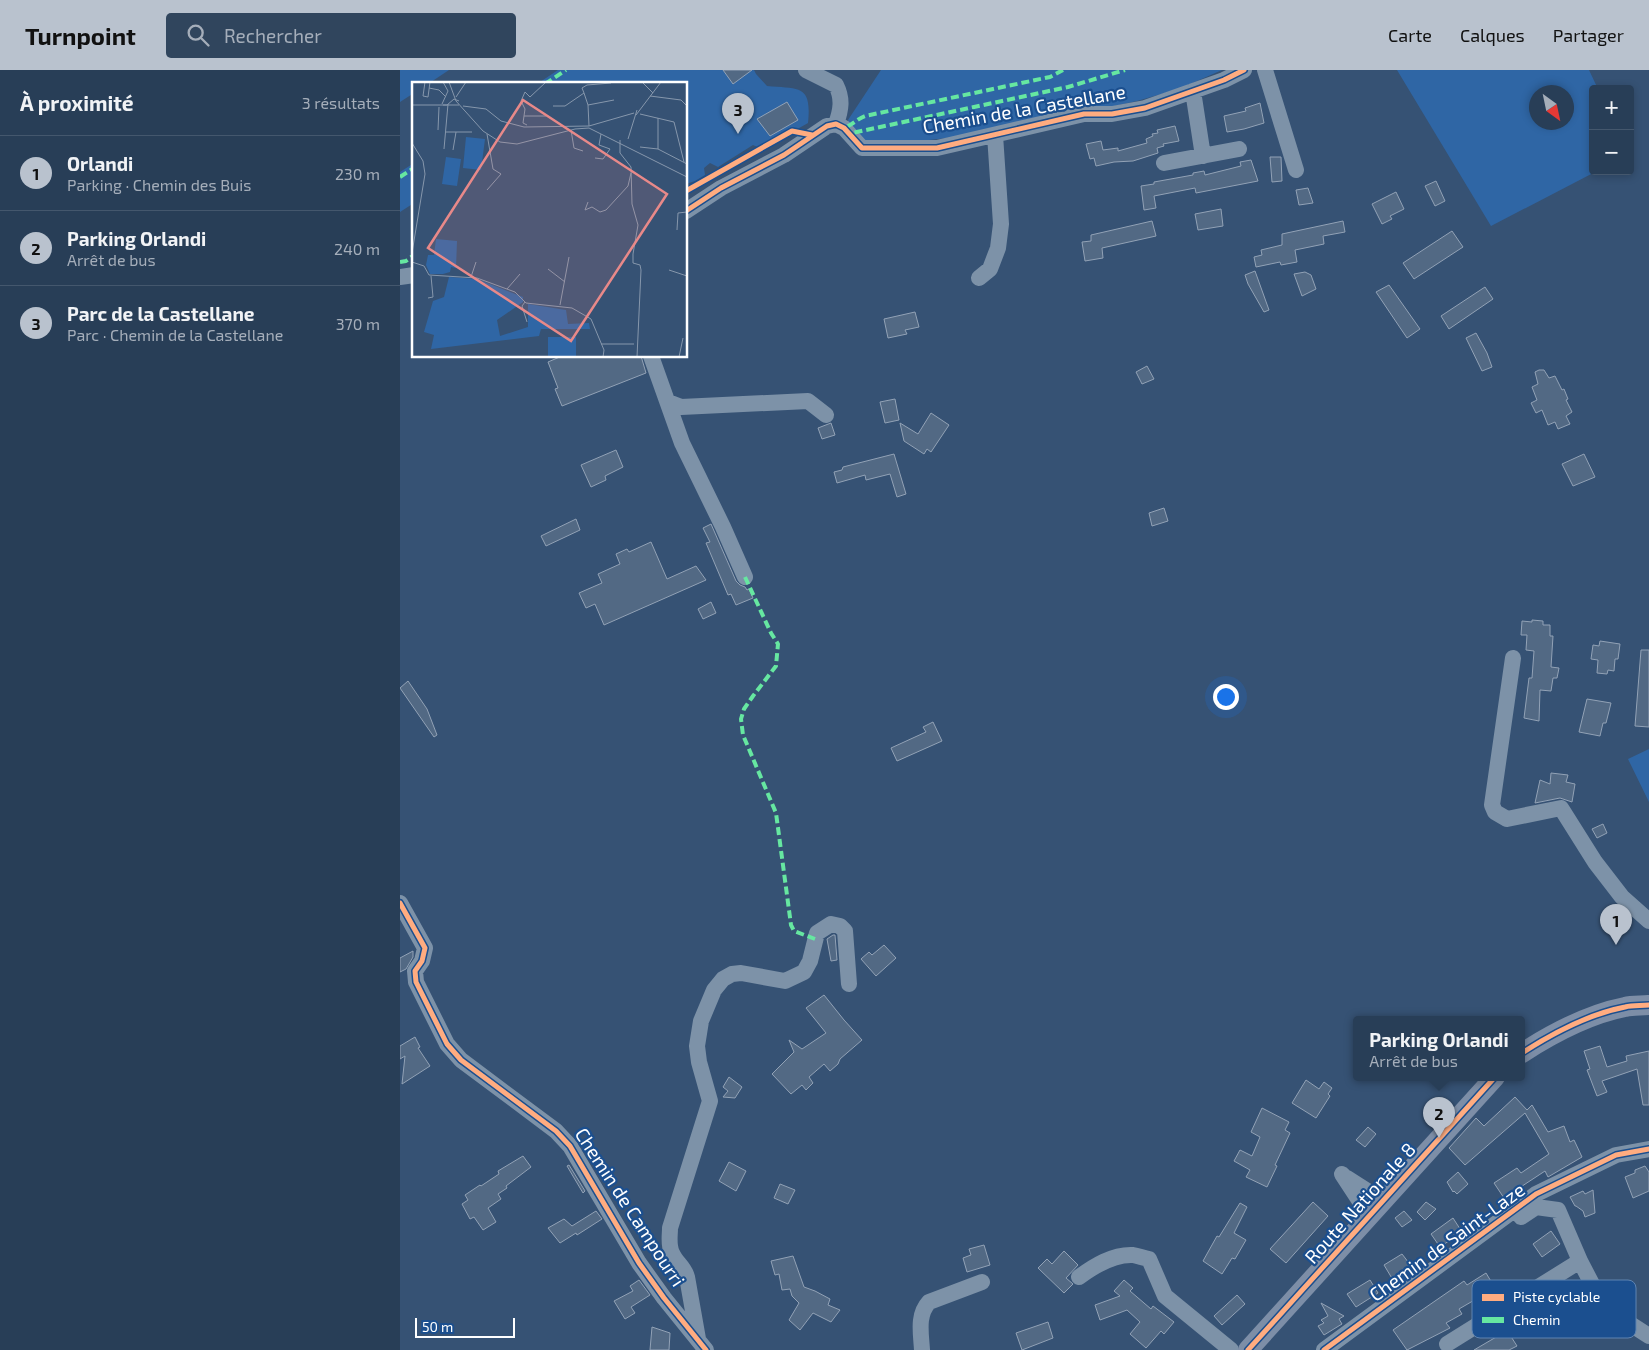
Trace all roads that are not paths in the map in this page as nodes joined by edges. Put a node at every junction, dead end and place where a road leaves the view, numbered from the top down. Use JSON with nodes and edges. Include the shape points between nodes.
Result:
{"nodes":[{"id":1,"x":806,"y":70,"type":"edge"},
{"id":2,"x":1244,"y":70,"type":"edge"},
{"id":3,"x":1265,"y":70,"type":"edge"},
{"id":4,"x":1193,"y":91,"type":"junction"},
{"id":5,"x":836,"y":124,"type":"junction"},
{"id":6,"x":995,"y":135,"type":"junction"},
{"id":7,"x":1239,"y":149,"type":"dead end"},
{"id":8,"x":1203,"y":156,"type":"junction"},
{"id":9,"x":1164,"y":163,"type":"dead end"},
{"id":10,"x":1296,"y":170,"type":"dead end"},
{"id":11,"x":688,"y":209,"type":"edge"},
{"id":12,"x":979,"y":278,"type":"dead end"},
{"id":13,"x":652,"y":358,"type":"edge"},
{"id":14,"x":668,"y":402,"type":"junction"},
{"id":15,"x":826,"y":415,"type":"dead end"},
{"id":16,"x":745,"y":577,"type":"dead end"},
{"id":17,"x":1513,"y":658,"type":"dead end"},
{"id":18,"x":400,"y":903,"type":"edge"},
{"id":19,"x":1649,"y":921,"type":"edge"},
{"id":20,"x":849,"y":984,"type":"dead end"},
{"id":21,"x":1649,"y":1005,"type":"edge"},
{"id":22,"x":1525,"y":1051,"type":"edge"},
{"id":23,"x":1491,"y":1081,"type":"edge"},
{"id":24,"x":1649,"y":1149,"type":"edge"},
{"id":25,"x":1446,"y":1260,"type":"junction"},
{"id":26,"x":1580,"y":1261,"type":"junction"},
{"id":27,"x":1079,"y":1277,"type":"dead end"},
{"id":28,"x":1550,"y":1280,"type":"edge"},
{"id":29,"x":1590,"y":1280,"type":"edge"},
{"id":30,"x":982,"y":1282,"type":"dead end"},
{"id":31,"x":1472,"y":1328,"type":"edge"},
{"id":32,"x":1636,"y":1328,"type":"edge"},
{"id":33,"x":1649,"y":1336,"type":"edge"},
{"id":34,"x":1447,"y":1344,"type":"dead end"},
{"id":35,"x":702,"y":1345,"type":"edge"},
{"id":36,"x":922,"y":1350,"type":"edge"},
{"id":37,"x":1231,"y":1350,"type":"edge"},
{"id":38,"x":1248,"y":1350,"type":"edge"},
{"id":39,"x":1324,"y":1350,"type":"edge"}],
"edges":[{"from":1,"to":5,"type":"street","via":[[836,85],[841,101]]},
{"from":2,"to":4,"type":"street","name":"Chemin de la Castellane"},
{"from":3,"to":10,"type":"street"},
{"from":4,"to":6,"type":"street","name":"Chemin de la Castellane","via":[[1145,108],[1112,114],[1084,114]]},
{"from":4,"to":8,"type":"street"},
{"from":5,"to":6,"type":"street","name":"Chemin de la Castellane","via":[[862,148],[938,148]]},
{"from":5,"to":11,"type":"street","via":[[827,126],[784,155]]},
{"from":6,"to":12,"type":"street","via":[[1001,224],[998,248],[990,269]]},
{"from":7,"to":8,"type":"street"},
{"from":8,"to":9,"type":"street"},
{"from":13,"to":14,"type":"street"},
{"from":14,"to":15,"type":"street","via":[[681,407],[808,401]]},
{"from":14,"to":16,"type":"street","via":[[682,443]]},
{"from":17,"to":19,"type":"street","via":[[1492,805],[1495,812],[1507,819],[1561,808],[1622,897]]},
{"from":18,"to":35,"type":"street","name":"Chemin de Campourri","via":[[425,948],[415,972],[416,982],[447,1044],[461,1060],[556,1131],[570,1146],[639,1263]]},
{"from":20,"to":35,"type":"street","via":[[845,931],[831,924],[817,933],[804,972],[784,980],[741,972],[732,974],[714,990],[706,1008],[697,1046],[698,1062],[710,1101],[670,1228],[669,1242],[687,1277]]},
{"from":21,"to":22,"type":"main road","via":[[1626,1007],[1584,1020]]},
{"from":23,"to":38,"type":"main road","name":"Route Nationale 8"},
{"from":24,"to":25,"type":"street","name":"Chemin de Saint-Laze","via":[[1616,1155],[1536,1194]]},
{"from":25,"to":26,"type":"street","via":[[1478,1248],[1536,1207],[1558,1210]]},
{"from":25,"to":39,"type":"street","name":"Chemin de Saint-Laze"},
{"from":26,"to":28,"type":"street"},
{"from":26,"to":29,"type":"street"},
{"from":27,"to":37,"type":"street","via":[[1116,1257],[1133,1255],[1149,1259],[1165,1296]]},
{"from":30,"to":36,"type":"street","via":[[929,1302],[923,1308],[920,1316]]},
{"from":31,"to":34,"type":"street"},
{"from":32,"to":33,"type":"street"}]}
